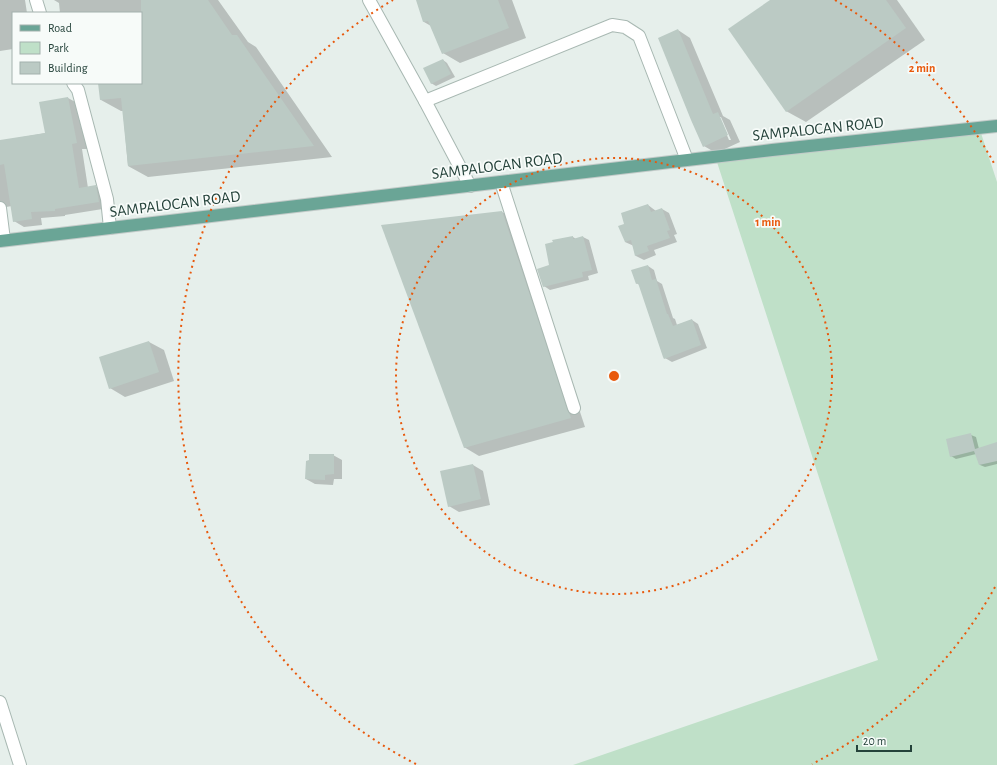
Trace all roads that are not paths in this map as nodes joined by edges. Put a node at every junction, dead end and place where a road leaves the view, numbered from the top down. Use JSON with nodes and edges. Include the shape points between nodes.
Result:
{"nodes":[{"id":1,"x":36,"y":0,"type":"edge"},
{"id":2,"x":368,"y":0,"type":"edge"},
{"id":3,"x":40,"y":12,"type":"edge"},
{"id":4,"x":74,"y":84,"type":"edge"},
{"id":5,"x":425,"y":101,"type":"junction"},
{"id":6,"x":997,"y":126,"type":"edge"},
{"id":7,"x":687,"y":160,"type":"junction"},
{"id":8,"x":501,"y":182,"type":"junction"},
{"id":9,"x":470,"y":186,"type":"junction"},
{"id":10,"x":0,"y":208,"type":"edge"},
{"id":11,"x":110,"y":228,"type":"junction"},
{"id":12,"x":2,"y":241,"type":"edge"},
{"id":13,"x":574,"y":408,"type":"dead end"},
{"id":14,"x":0,"y":702,"type":"edge"},
{"id":15,"x":20,"y":765,"type":"edge"}],
"edges":[{"from":1,"to":3,"type":"street"},
{"from":2,"to":5,"type":"street"},
{"from":4,"to":11,"type":"street","via":[[78,90],[107,199]]},
{"from":5,"to":7,"type":"street","via":[[612,25],[625,27],[639,36]]},
{"from":5,"to":9,"type":"street"},
{"from":6,"to":7,"type":"main road","name":"SAMPALOCAN ROAD"},
{"from":7,"to":8,"type":"main road","name":"SAMPALOCAN ROAD"},
{"from":8,"to":9,"type":"main road","name":"SAMPALOCAN ROAD"},
{"from":8,"to":13,"type":"street"},
{"from":9,"to":11,"type":"main road","name":"SAMPALOCAN ROAD"},
{"from":10,"to":12,"type":"street"},
{"from":11,"to":12,"type":"main road","name":"SAMPALOCAN ROAD"},
{"from":14,"to":15,"type":"street"}]}
